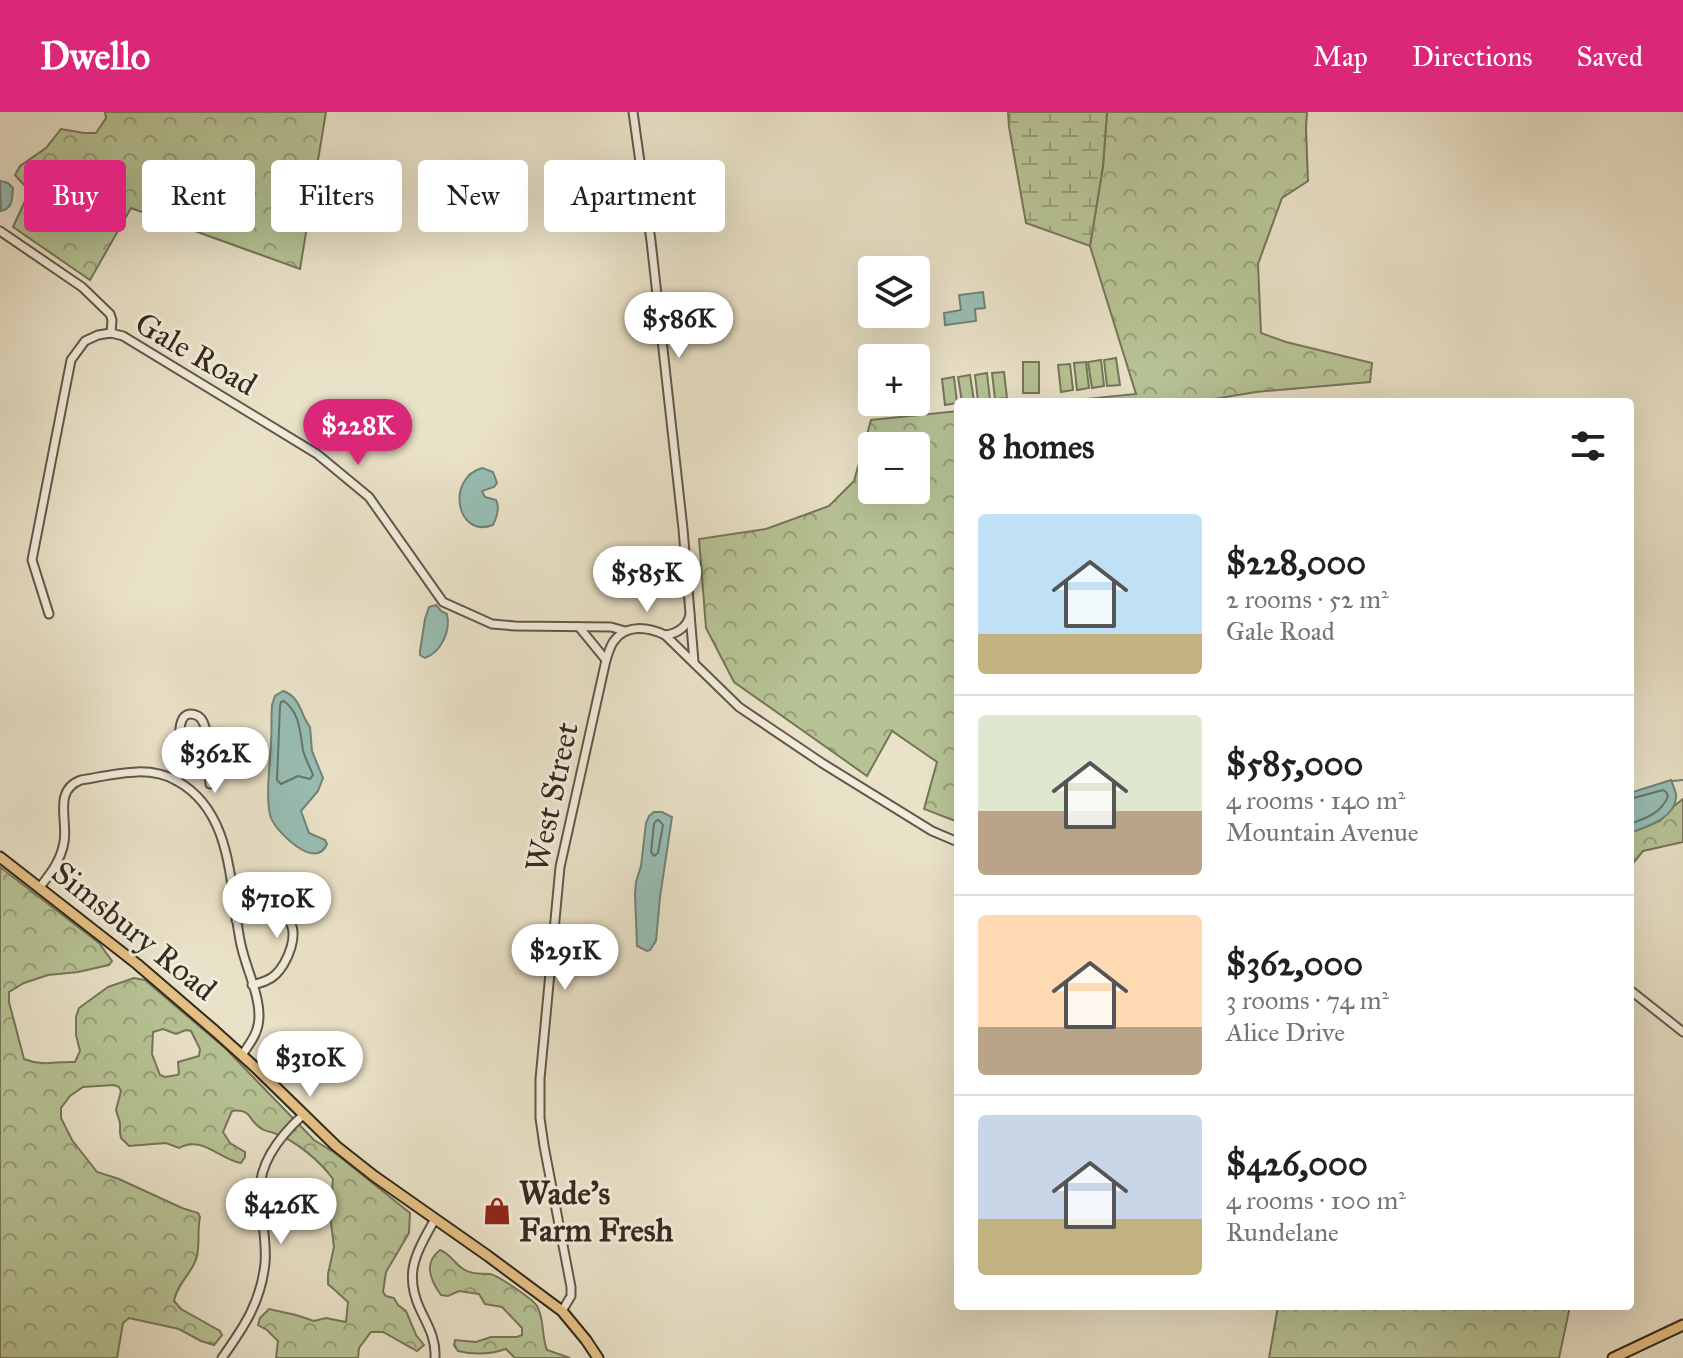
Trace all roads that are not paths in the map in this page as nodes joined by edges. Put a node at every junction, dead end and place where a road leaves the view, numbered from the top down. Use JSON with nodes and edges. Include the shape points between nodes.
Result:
{"nodes":[{"id":1,"x":633,"y":112,"type":"edge"},
{"id":2,"x":0,"y":231,"type":"edge"},
{"id":3,"x":111,"y":333,"type":"junction"},
{"id":4,"x":691,"y":613,"type":"junction"},
{"id":5,"x":49,"y":614,"type":"dead end"},
{"id":6,"x":579,"y":627,"type":"junction"},
{"id":7,"x":625,"y":631,"type":"junction"},
{"id":8,"x":665,"y":635,"type":"junction"},
{"id":9,"x":606,"y":660,"type":"junction"},
{"id":10,"x":694,"y":664,"type":"junction"},
{"id":11,"x":177,"y":781,"type":"junction"},
{"id":12,"x":210,"y":784,"type":"dead end"},
{"id":13,"x":954,"y":840,"type":"edge"},
{"id":14,"x":0,"y":857,"type":"edge"},
{"id":15,"x":40,"y":887,"type":"junction"},
{"id":16,"x":236,"y":920,"type":"junction"},
{"id":17,"x":252,"y":985,"type":"junction"},
{"id":18,"x":1634,"y":993,"type":"edge"},
{"id":19,"x":1683,"y":1032,"type":"edge"},
{"id":20,"x":242,"y":1055,"type":"junction"},
{"id":21,"x":303,"y":1115,"type":"junction"},
{"id":22,"x":435,"y":1219,"type":"junction"},
{"id":23,"x":562,"y":1311,"type":"junction"},
{"id":24,"x":1683,"y":1325,"type":"edge"},
{"id":25,"x":222,"y":1358,"type":"edge"},
{"id":26,"x":435,"y":1358,"type":"edge"},
{"id":27,"x":598,"y":1358,"type":"edge"},
{"id":28,"x":1613,"y":1358,"type":"edge"}],
"edges":[{"from":1,"to":4,"type":"street"},
{"from":2,"to":3,"type":"street","via":[[83,288],[110,314]]},
{"from":3,"to":5,"type":"street","name":"Gale Road","via":[[85,341],[71,360],[32,560]]},
{"from":3,"to":6,"type":"street","name":"Gale Road","via":[[133,341],[332,466],[369,497],[443,602],[492,624]]},
{"from":4,"to":8,"type":"street","via":[[685,625]]},
{"from":4,"to":10,"type":"street"},
{"from":6,"to":7,"type":"street","name":"Gale Road"},
{"from":6,"to":9,"type":"street"},
{"from":7,"to":8,"type":"street","name":"Gale Road","via":[[637,628]]},
{"from":7,"to":9,"type":"street","name":"West Street","via":[[613,641]]},
{"from":8,"to":10,"type":"street"},
{"from":9,"to":23,"type":"street","name":"West Street","via":[[560,867],[540,1079],[544,1146],[571,1287]]},
{"from":10,"to":13,"type":"street","via":[[761,722]]},
{"from":11,"to":12,"type":"street","via":[[180,724],[193,715],[205,727]]},
{"from":11,"to":15,"type":"street","via":[[136,772],[71,784],[64,800],[60,856]]},
{"from":11,"to":16,"type":"street","via":[[210,813],[220,835]]},
{"from":14,"to":15,"type":"main road","name":"Simsbury Road"},
{"from":15,"to":20,"type":"main road","name":"Simsbury Road"},
{"from":16,"to":17,"type":"street"},
{"from":16,"to":17,"type":"street","via":[[281,916],[292,929],[290,951],[280,970]]},
{"from":17,"to":20,"type":"street","via":[[258,1020]]},
{"from":18,"to":19,"type":"street"},
{"from":20,"to":21,"type":"main road","name":"Simsbury Road"},
{"from":21,"to":22,"type":"main road","name":"Simsbury Road"},
{"from":21,"to":25,"type":"street","via":[[280,1139],[263,1172],[262,1280],[250,1316]]},
{"from":22,"to":23,"type":"main road","name":"Simsbury Road"},
{"from":22,"to":26,"type":"street","via":[[412,1270]]},
{"from":23,"to":27,"type":"main road","name":"Simsbury Road"},
{"from":24,"to":28,"type":"main road"}]}
